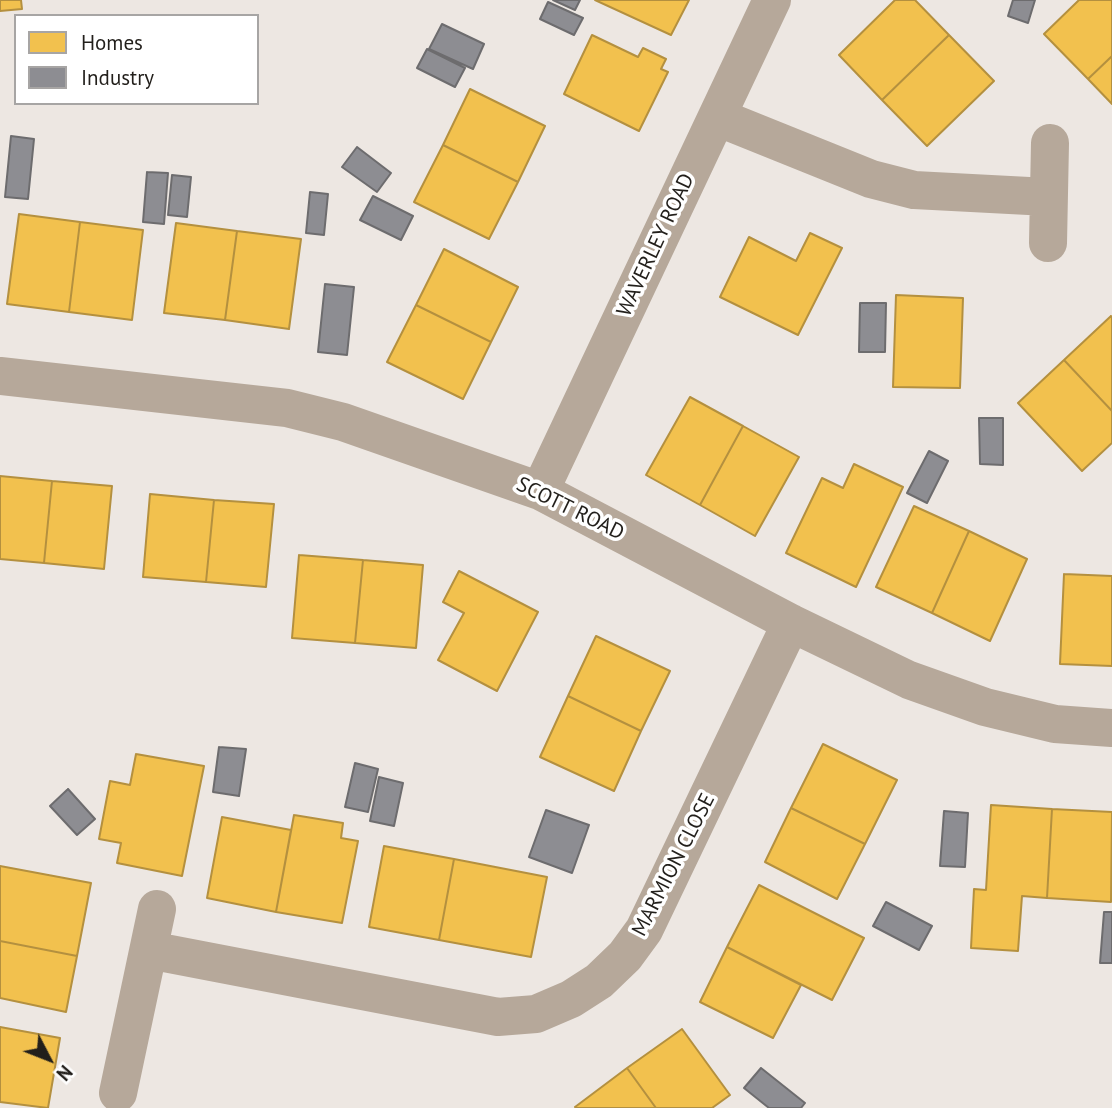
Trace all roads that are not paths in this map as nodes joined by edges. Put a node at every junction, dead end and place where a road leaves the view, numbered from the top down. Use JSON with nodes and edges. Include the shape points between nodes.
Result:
{"nodes":[{"id":1,"x":772,"y":0,"type":"edge"},
{"id":2,"x":717,"y":117,"type":"junction"},
{"id":3,"x":1049,"y":143,"type":"dead end"},
{"id":4,"x":1048,"y":197,"type":"junction"},
{"id":5,"x":1048,"y":243,"type":"dead end"},
{"id":6,"x":0,"y":376,"type":"edge"},
{"id":7,"x":540,"y":491,"type":"junction"},
{"id":8,"x":791,"y":623,"type":"junction"},
{"id":9,"x":1112,"y":728,"type":"edge"},
{"id":10,"x":157,"y":909,"type":"dead end"},
{"id":11,"x":149,"y":950,"type":"junction"},
{"id":12,"x":118,"y":1093,"type":"dead end"}],
"edges":[{"from":1,"to":2,"type":"street","name":"WAVERLEY ROAD"},
{"from":2,"to":4,"type":"street","via":[[871,179],[914,190]]},
{"from":2,"to":7,"type":"street","name":"WAVERLEY ROAD"},
{"from":3,"to":4,"type":"street"},
{"from":4,"to":5,"type":"street"},
{"from":6,"to":7,"type":"street","name":"SCOTT ROAD","via":[[287,408],[343,422]]},
{"from":7,"to":8,"type":"street","name":"SCOTT ROAD"},
{"from":8,"to":9,"type":"street","name":"SCOTT ROAD","via":[[909,680],[985,707],[1055,723]]},
{"from":8,"to":11,"type":"street","name":"MARMION CLOSE","via":[[644,930],[599,981],[570,999],[537,1014],[498,1017]]},
{"from":10,"to":11,"type":"street"},
{"from":11,"to":12,"type":"street"}]}
